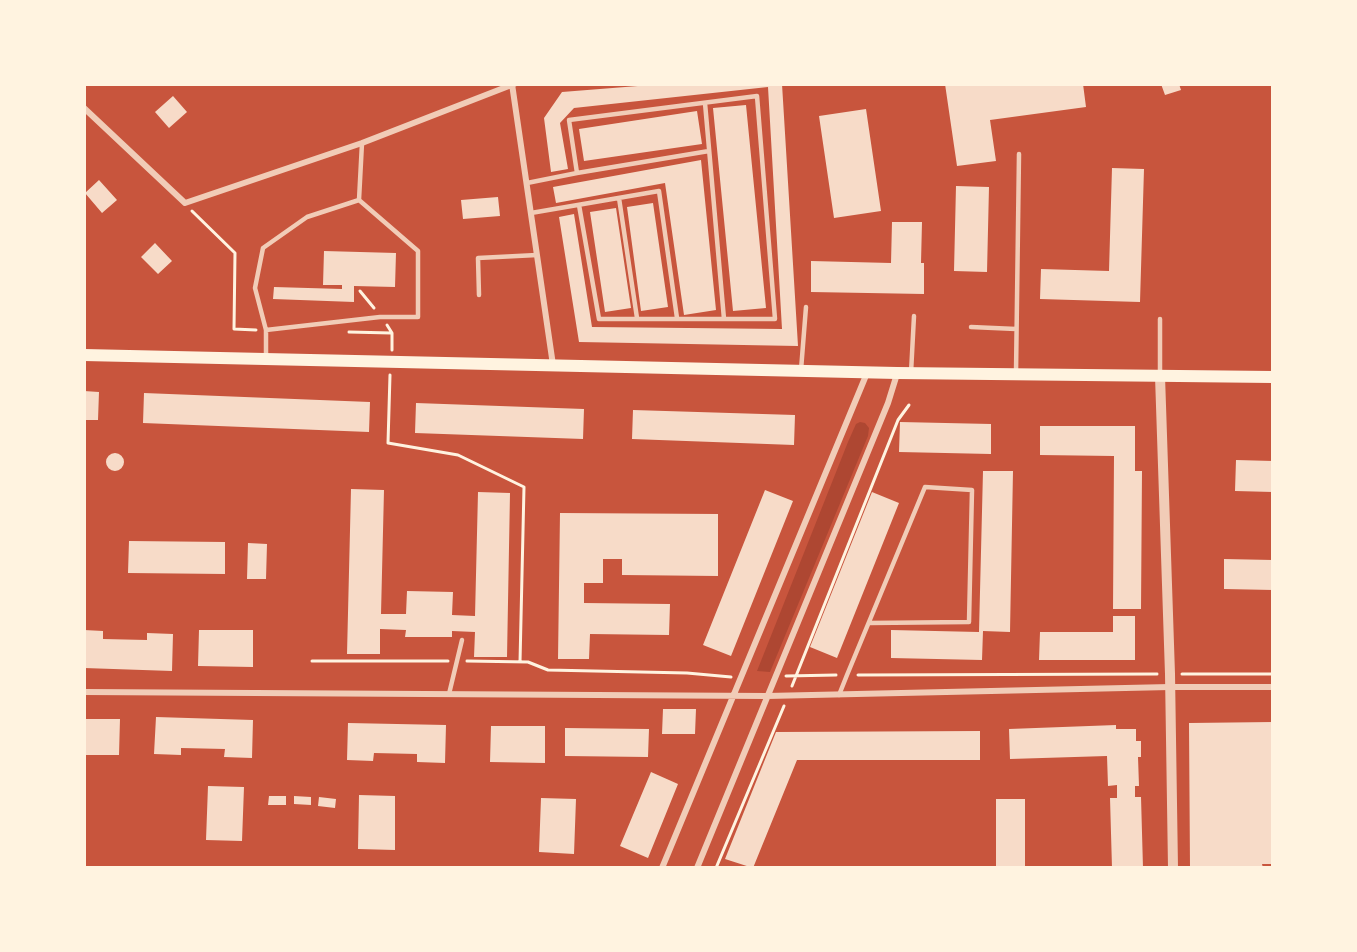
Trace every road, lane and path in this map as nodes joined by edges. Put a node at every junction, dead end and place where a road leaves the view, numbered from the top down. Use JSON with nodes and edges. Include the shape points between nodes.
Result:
{"nodes":[{"id":1,"x":513,"y":84,"type":"edge"},
{"id":2,"x":705,"y":103,"type":"junction"},
{"id":3,"x":84,"y":108,"type":"edge"},
{"id":4,"x":362,"y":143,"type":"junction"},
{"id":5,"x":709,"y":151,"type":"junction"},
{"id":6,"x":1019,"y":154,"type":"dead end"},
{"id":7,"x":577,"y":172,"type":"junction"},
{"id":8,"x":527,"y":183,"type":"junction"},
{"id":9,"x":620,"y":198,"type":"junction"},
{"id":10,"x":359,"y":200,"type":"junction"},
{"id":11,"x":184,"y":203,"type":"junction"},
{"id":12,"x":579,"y":205,"type":"junction"},
{"id":13,"x":531,"y":213,"type":"junction"},
{"id":14,"x":537,"y":255,"type":"junction"},
{"id":15,"x":360,"y":291,"type":"dead end"},
{"id":16,"x":479,"y":295,"type":"dead end"},
{"id":17,"x":806,"y":307,"type":"dead end"},
{"id":18,"x":914,"y":316,"type":"dead end"},
{"id":19,"x":380,"y":317,"type":"junction"},
{"id":20,"x":637,"y":318,"type":"junction"},
{"id":21,"x":677,"y":318,"type":"junction"},
{"id":22,"x":724,"y":319,"type":"junction"},
{"id":23,"x":1160,"y":319,"type":"dead end"},
{"id":24,"x":971,"y":327,"type":"dead end"},
{"id":25,"x":1016,"y":329,"type":"junction"},
{"id":26,"x":266,"y":330,"type":"junction"},
{"id":27,"x":346,"y":332,"type":"dead end"},
{"id":28,"x":392,"y":333,"type":"junction"},
{"id":29,"x":84,"y":355,"type":"edge"},
{"id":30,"x":266,"y":359,"type":"junction"},
{"id":31,"x":391,"y":362,"type":"junction"},
{"id":32,"x":553,"y":365,"type":"junction"},
{"id":33,"x":801,"y":371,"type":"junction"},
{"id":34,"x":868,"y":372,"type":"junction"},
{"id":35,"x":897,"y":373,"type":"junction"},
{"id":36,"x":911,"y":373,"type":"junction"},
{"id":37,"x":1016,"y":373,"type":"junction"},
{"id":38,"x":1160,"y":376,"type":"junction"},
{"id":39,"x":1273,"y":376,"type":"edge"},
{"id":40,"x":909,"y":405,"type":"dead end"},
{"id":41,"x":869,"y":623,"type":"junction"},
{"id":42,"x":462,"y":640,"type":"dead end"},
{"id":43,"x":312,"y":660,"type":"dead end"},
{"id":44,"x":457,"y":661,"type":"junction"},
{"id":45,"x":520,"y":662,"type":"junction"},
{"id":46,"x":1170,"y":674,"type":"junction"},
{"id":47,"x":1273,"y":674,"type":"edge"},
{"id":48,"x":847,"y":675,"type":"junction"},
{"id":49,"x":775,"y":676,"type":"junction"},
{"id":50,"x":796,"y":676,"type":"junction"},
{"id":51,"x":741,"y":677,"type":"junction"},
{"id":52,"x":1170,"y":687,"type":"junction"},
{"id":53,"x":1273,"y":687,"type":"edge"},
{"id":54,"x":84,"y":692,"type":"edge"},
{"id":55,"x":449,"y":694,"type":"junction"},
{"id":56,"x":839,"y":695,"type":"junction"},
{"id":57,"x":733,"y":696,"type":"junction"},
{"id":58,"x":767,"y":696,"type":"junction"},
{"id":59,"x":788,"y":696,"type":"junction"},
{"id":60,"x":662,"y":868,"type":"edge"},
{"id":61,"x":697,"y":868,"type":"edge"},
{"id":62,"x":716,"y":868,"type":"edge"},
{"id":63,"x":1173,"y":868,"type":"edge"}],
"edges":[{"from":1,"to":4,"type":"street"},
{"from":1,"to":8,"type":"street"},
{"from":2,"to":5,"type":"lane"},
{"from":2,"to":7,"type":"lane","via":[[569,120]]},
{"from":2,"to":22,"type":"lane","via":[[757,96],[775,319]]},
{"from":3,"to":11,"type":"street"},
{"from":4,"to":10,"type":"lane"},
{"from":4,"to":11,"type":"street"},
{"from":5,"to":7,"type":"lane"},
{"from":5,"to":22,"type":"lane"},
{"from":6,"to":25,"type":"lane"},
{"from":7,"to":8,"type":"lane"},
{"from":8,"to":13,"type":"street"},
{"from":9,"to":12,"type":"lane"},
{"from":9,"to":20,"type":"lane"},
{"from":9,"to":21,"type":"lane","via":[[659,191]]},
{"from":10,"to":19,"type":"lane","via":[[418,251],[418,317]]},
{"from":10,"to":26,"type":"lane","via":[[307,217],[263,248],[255,288]]},
{"from":11,"to":26,"type":"path","via":[[235,253],[234,329]]},
{"from":12,"to":13,"type":"lane"},
{"from":12,"to":20,"type":"lane","via":[[599,319]]},
{"from":13,"to":14,"type":"street"},
{"from":14,"to":16,"type":"lane","via":[[478,258]]},
{"from":14,"to":32,"type":"street"},
{"from":15,"to":19,"type":"path"},
{"from":17,"to":33,"type":"lane"},
{"from":18,"to":36,"type":"lane"},
{"from":19,"to":26,"type":"lane"},
{"from":19,"to":28,"type":"path"},
{"from":20,"to":21,"type":"lane"},
{"from":21,"to":22,"type":"lane"},
{"from":23,"to":38,"type":"lane"},
{"from":24,"to":25,"type":"lane"},
{"from":25,"to":37,"type":"lane"},
{"from":26,"to":30,"type":"lane"},
{"from":27,"to":28,"type":"path"},
{"from":28,"to":31,"type":"path"},
{"from":29,"to":30,"type":"main road"},
{"from":30,"to":31,"type":"main road"},
{"from":31,"to":32,"type":"main road"},
{"from":31,"to":45,"type":"path","via":[[388,443],[458,455],[524,488]]},
{"from":32,"to":33,"type":"main road"},
{"from":33,"to":34,"type":"main road"},
{"from":34,"to":35,"type":"main road"},
{"from":34,"to":51,"type":"street"},
{"from":35,"to":36,"type":"main road"},
{"from":35,"to":49,"type":"street"},
{"from":36,"to":37,"type":"main road"},
{"from":37,"to":38,"type":"main road"},
{"from":38,"to":39,"type":"main road"},
{"from":38,"to":46,"type":"street"},
{"from":40,"to":50,"type":"path","via":[[897,420]]},
{"from":41,"to":41,"type":"lane","via":[[925,487],[972,490],[969,622]]},
{"from":41,"to":48,"type":"lane"},
{"from":42,"to":44,"type":"lane"},
{"from":43,"to":44,"type":"path"},
{"from":44,"to":45,"type":"path"},
{"from":44,"to":55,"type":"lane"},
{"from":45,"to":51,"type":"path","via":[[548,670]]},
{"from":46,"to":47,"type":"path"},
{"from":46,"to":48,"type":"path"},
{"from":46,"to":52,"type":"street"},
{"from":48,"to":50,"type":"path"},
{"from":48,"to":56,"type":"lane"},
{"from":49,"to":50,"type":"path"},
{"from":49,"to":58,"type":"street"},
{"from":50,"to":59,"type":"path"},
{"from":51,"to":57,"type":"street"},
{"from":52,"to":53,"type":"street"},
{"from":52,"to":56,"type":"street"},
{"from":52,"to":63,"type":"street"},
{"from":54,"to":55,"type":"street"},
{"from":55,"to":57,"type":"street"},
{"from":56,"to":59,"type":"street"},
{"from":57,"to":58,"type":"street"},
{"from":57,"to":60,"type":"street"},
{"from":58,"to":59,"type":"street"},
{"from":58,"to":61,"type":"street"},
{"from":59,"to":62,"type":"path"}]}
